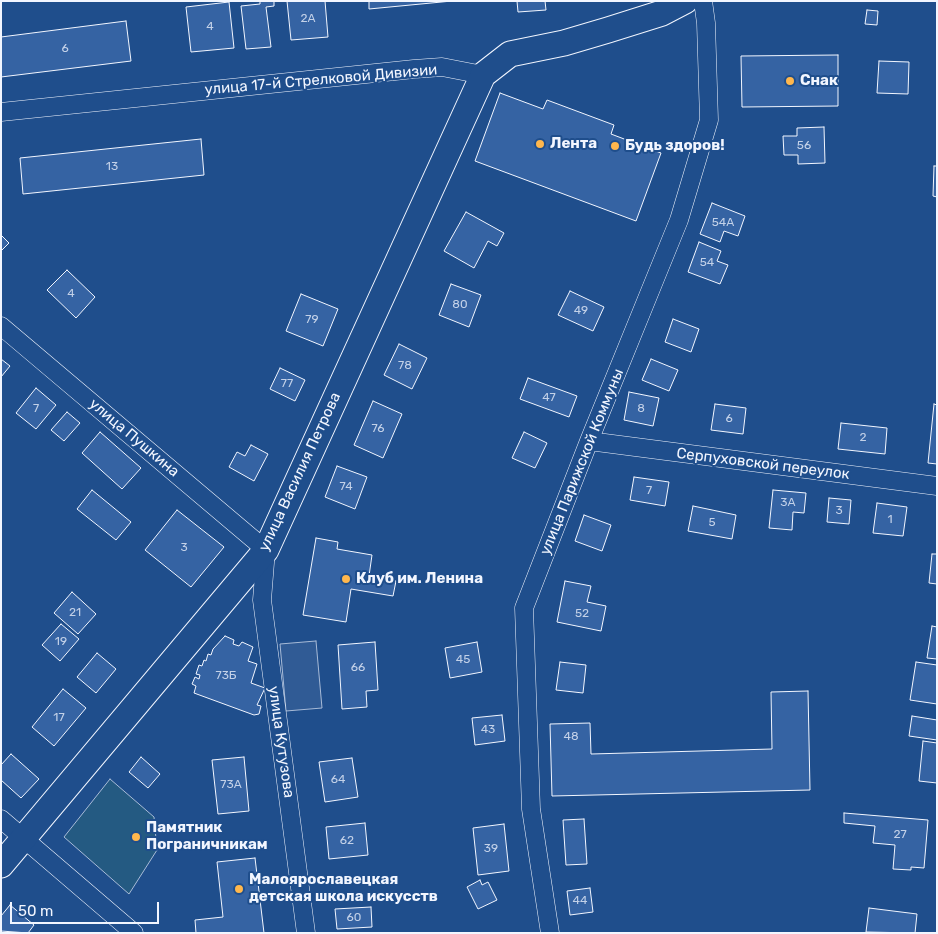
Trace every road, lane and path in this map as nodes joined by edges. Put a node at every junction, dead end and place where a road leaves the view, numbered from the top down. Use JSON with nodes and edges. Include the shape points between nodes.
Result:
{"nodes":[{"id":1,"x":686,"y":1,"type":"edge"},
{"id":2,"x":703,"y":1,"type":"edge"},
{"id":3,"x":483,"y":75,"type":"junction"},
{"id":4,"x":1,"y":112,"type":"edge"},
{"id":5,"x":1,"y":326,"type":"edge"},
{"id":6,"x":589,"y":441,"type":"junction"},
{"id":7,"x":937,"y":486,"type":"edge"},
{"id":8,"x":266,"y":550,"type":"junction"},
{"id":9,"x":1,"y":819,"type":"edge"},
{"id":10,"x":22,"y":839,"type":"junction"},
{"id":11,"x":1,"y":865,"type":"edge"},
{"id":12,"x":134,"y":933,"type":"edge"},
{"id":13,"x":306,"y":933,"type":"edge"},
{"id":14,"x":550,"y":933,"type":"edge"}],
"edges":[{"from":1,"to":3,"type":"main road","via":[[582,38],[510,54]]},
{"from":2,"to":6,"type":"street","name":"улица Парижской Коммуны","via":[[709,120],[679,220]]},
{"from":3,"to":4,"type":"street","name":"улица 17-й Стрелковой Дивизии","via":[[442,68],[414,69]]},
{"from":3,"to":8,"type":"main road","name":"улица Василия Петрова"},
{"from":5,"to":8,"type":"street","name":"улица Пушкина"},
{"from":6,"to":7,"type":"street","name":"Серпуховской переулок"},
{"from":6,"to":14,"type":"street","name":"улица Парижской Коммуны","via":[[524,608],[531,809]]},
{"from":8,"to":10,"type":"main road","name":"улица Василия Петрова"},
{"from":8,"to":13,"type":"street","name":"улица Кутузова","via":[[262,600]]},
{"from":9,"to":10,"type":"street"},
{"from":10,"to":11,"type":"main road","name":"улица Василия Петрова"},
{"from":10,"to":12,"type":"street"}]}
